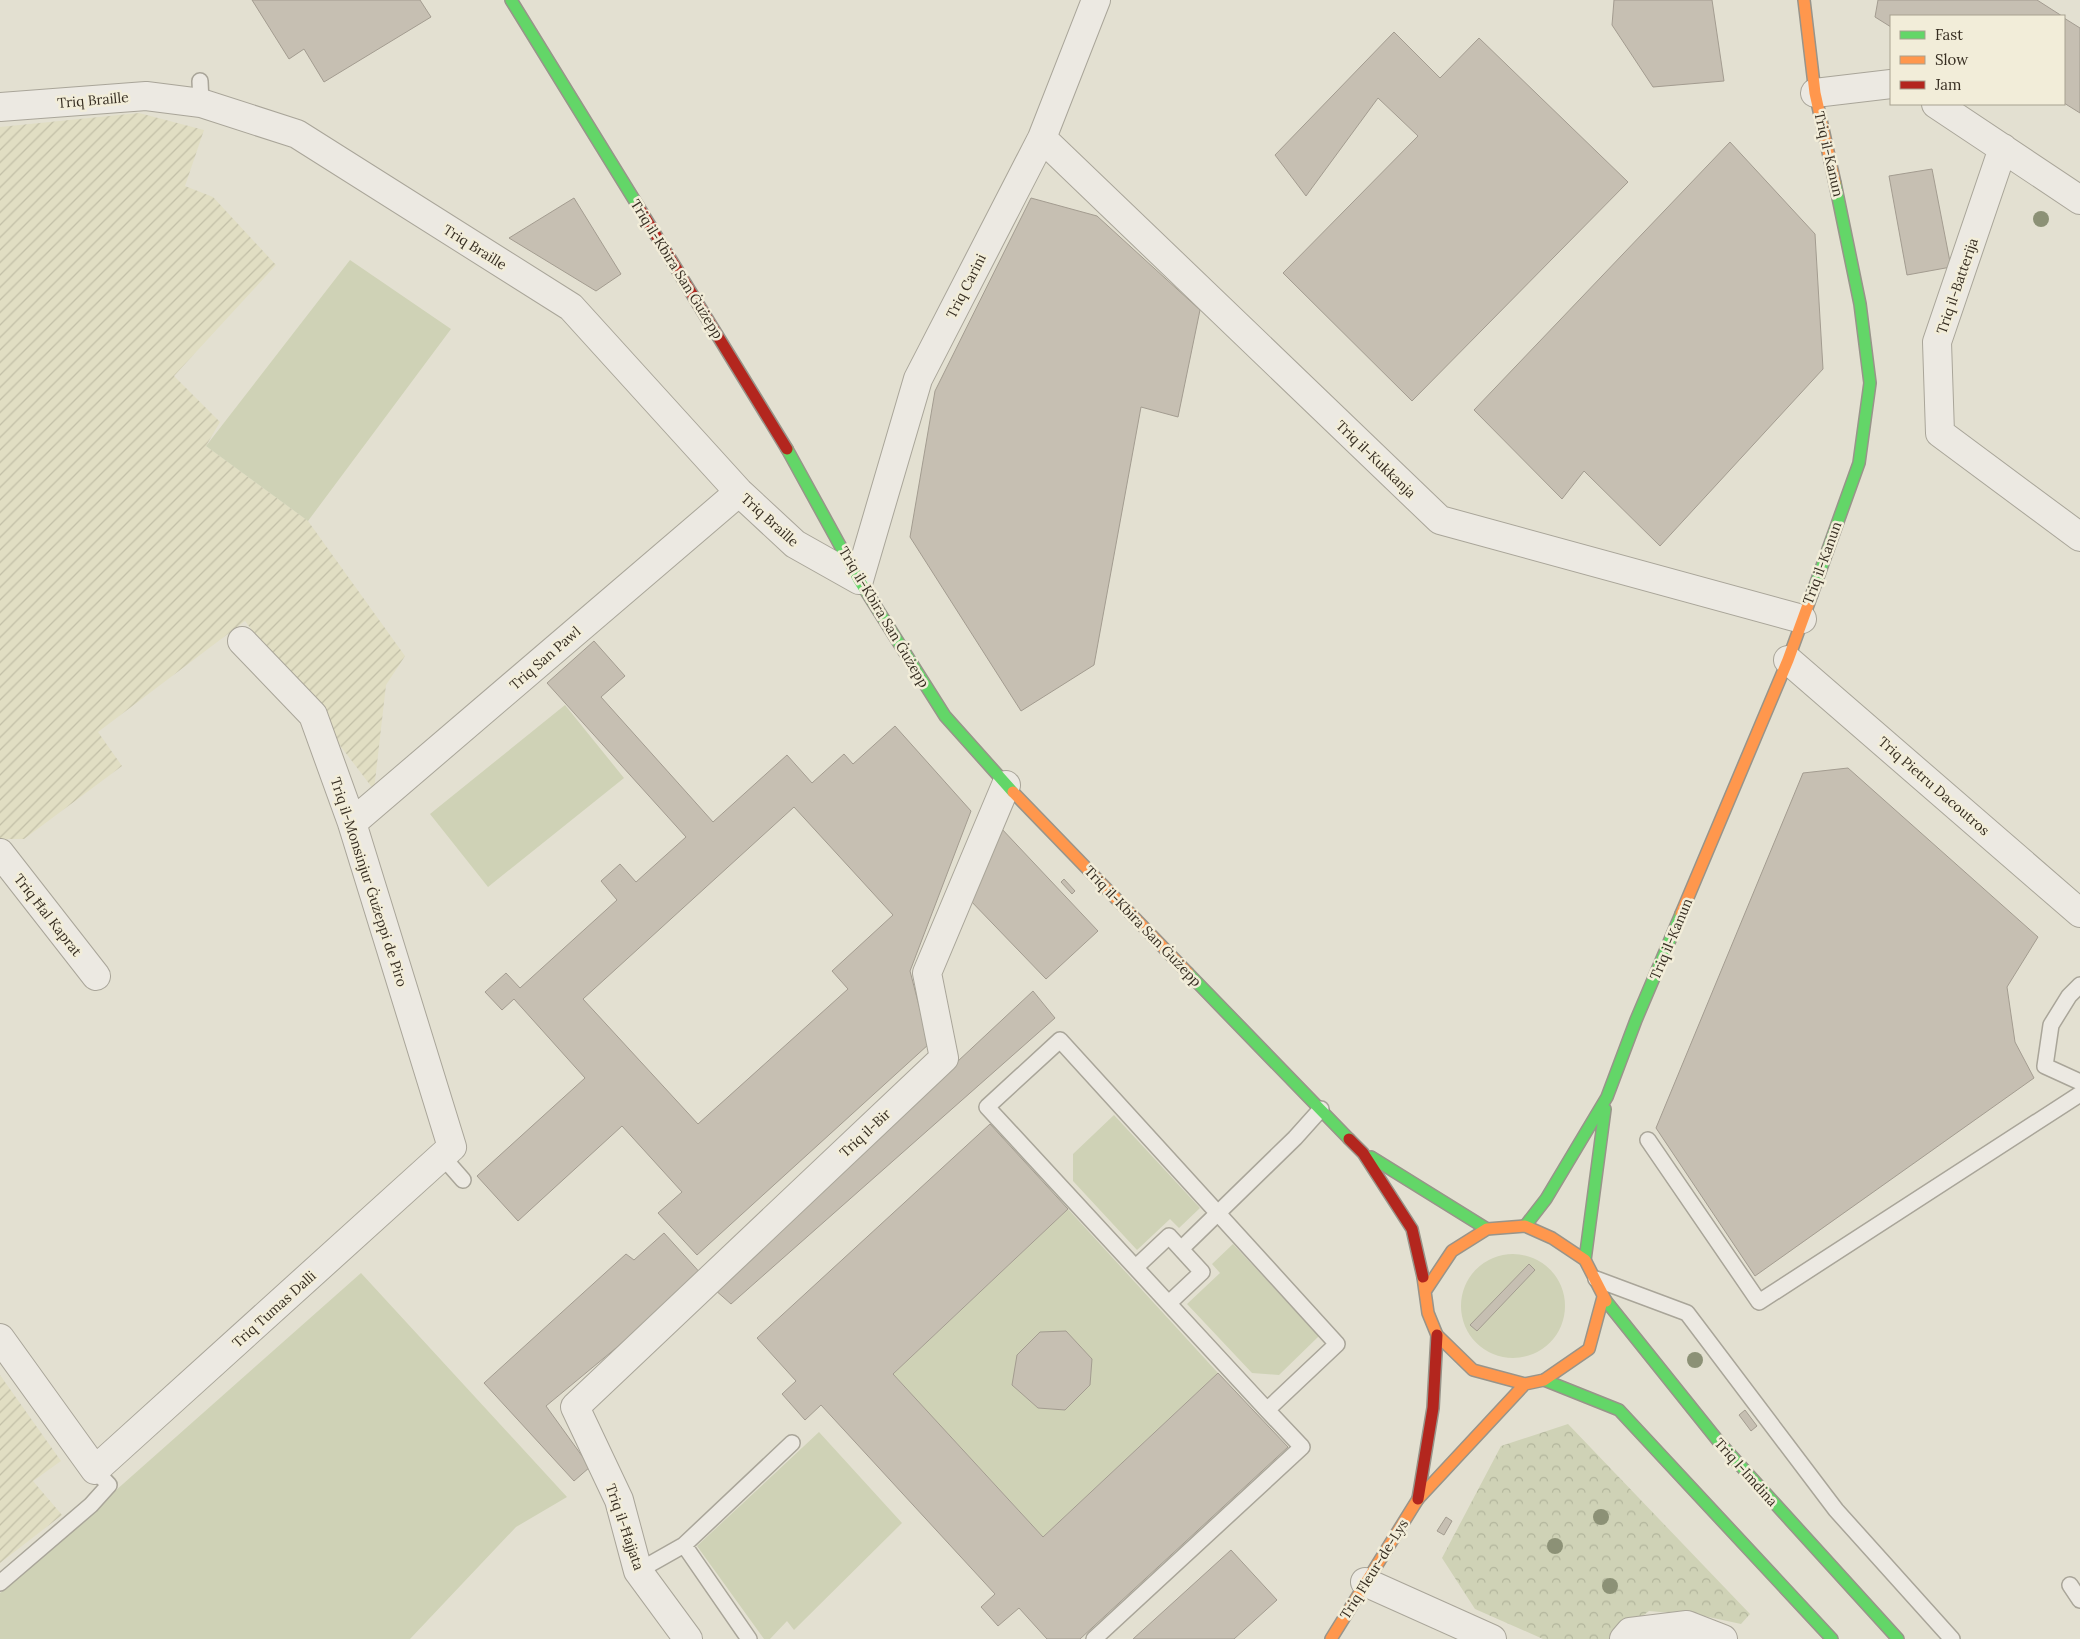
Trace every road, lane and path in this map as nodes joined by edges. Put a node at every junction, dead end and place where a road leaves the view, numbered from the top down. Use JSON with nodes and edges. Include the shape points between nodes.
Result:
{"nodes":[{"id":1,"x":511,"y":0,"type":"edge"},
{"id":2,"x":1096,"y":0,"type":"edge"},
{"id":3,"x":1804,"y":0,"type":"edge"},
{"id":4,"x":1890,"y":84,"type":"edge"},
{"id":5,"x":1815,"y":93,"type":"junction"},
{"id":6,"x":1938,"y":105,"type":"edge"},
{"id":7,"x":0,"y":108,"type":"edge"},
{"id":8,"x":1042,"y":138,"type":"junction"},
{"id":9,"x":2003,"y":148,"type":"junction"},
{"id":10,"x":2080,"y":200,"type":"edge"},
{"id":11,"x":738,"y":492,"type":"junction"},
{"id":12,"x":2080,"y":537,"type":"edge"},
{"id":13,"x":859,"y":580,"type":"junction"},
{"id":14,"x":1802,"y":619,"type":"junction"},
{"id":15,"x":242,"y":641,"type":"dead end"},
{"id":16,"x":1788,"y":660,"type":"junction"},
{"id":17,"x":1006,"y":785,"type":"junction"},
{"id":18,"x":352,"y":823,"type":"junction"},
{"id":19,"x":0,"y":853,"type":"edge"},
{"id":20,"x":2080,"y":913,"type":"edge"},
{"id":21,"x":96,"y":976,"type":"dead end"},
{"id":22,"x":2080,"y":985,"type":"edge"},
{"id":23,"x":2080,"y":1082,"type":"edge"},
{"id":24,"x":2080,"y":1094,"type":"edge"},
{"id":25,"x":1607,"y":1098,"type":"junction"},
{"id":26,"x":1321,"y":1110,"type":"junction"},
{"id":27,"x":1648,"y":1140,"type":"dead end"},
{"id":28,"x":447,"y":1152,"type":"junction"},
{"id":29,"x":1363,"y":1153,"type":"junction"},
{"id":30,"x":463,"y":1180,"type":"dead end"},
{"id":31,"x":1218,"y":1213,"type":"junction"},
{"id":32,"x":1524,"y":1226,"type":"junction"},
{"id":33,"x":1486,"y":1229,"type":"junction"},
{"id":34,"x":1181,"y":1249,"type":"junction"},
{"id":35,"x":1586,"y":1260,"type":"junction"},
{"id":36,"x":1136,"y":1268,"type":"junction"},
{"id":37,"x":1596,"y":1279,"type":"junction"},
{"id":38,"x":1426,"y":1290,"type":"junction"},
{"id":39,"x":1603,"y":1298,"type":"junction"},
{"id":40,"x":1169,"y":1304,"type":"junction"},
{"id":41,"x":1437,"y":1335,"type":"junction"},
{"id":42,"x":0,"y":1338,"type":"edge"},
{"id":43,"x":1544,"y":1380,"type":"junction"},
{"id":44,"x":1525,"y":1384,"type":"junction"},
{"id":45,"x":575,"y":1407,"type":"joint"},
{"id":46,"x":1267,"y":1410,"type":"junction"},
{"id":47,"x":792,"y":1443,"type":"dead end"},
{"id":48,"x":95,"y":1470,"type":"junction"},
{"id":49,"x":1418,"y":1499,"type":"junction"},
{"id":50,"x":684,"y":1545,"type":"junction"},
{"id":51,"x":638,"y":1571,"type":"junction"},
{"id":52,"x":1365,"y":1582,"type":"junction"},
{"id":53,"x":0,"y":1583,"type":"edge"},
{"id":54,"x":2070,"y":1585,"type":"dead end"},
{"id":55,"x":2080,"y":1600,"type":"edge"},
{"id":56,"x":688,"y":1639,"type":"edge"},
{"id":57,"x":749,"y":1639,"type":"edge"},
{"id":58,"x":1094,"y":1639,"type":"edge"},
{"id":59,"x":1330,"y":1639,"type":"edge"},
{"id":60,"x":1492,"y":1639,"type":"edge"},
{"id":61,"x":1624,"y":1639,"type":"edge"},
{"id":62,"x":1723,"y":1639,"type":"edge"},
{"id":63,"x":1832,"y":1639,"type":"edge"},
{"id":64,"x":1898,"y":1639,"type":"edge"},
{"id":65,"x":1952,"y":1639,"type":"edge"}],
"edges":[{"from":1,"to":13,"type":"main road","name":"Triq il-Kbira San Ġużepp","via":[[773,424]]},
{"from":2,"to":8,"type":"street","name":"Triq Carini"},
{"from":3,"to":5,"type":"main road","name":"Triq il-Kanun"},
{"from":4,"to":5,"type":"street"},
{"from":5,"to":14,"type":"main road","name":"Triq il-Kanun","via":[[1860,304],[1870,383],[1858,462]]},
{"from":6,"to":9,"type":"street"},
{"from":7,"to":11,"type":"street","name":"Triq Braille","via":[[200,92],[297,134],[571,308]]},
{"from":8,"to":13,"type":"street","name":"Triq Carini","via":[[918,379]]},
{"from":8,"to":14,"type":"street","name":"Triq il-Kukkanja","via":[[1440,520]]},
{"from":9,"to":10,"type":"street"},
{"from":9,"to":12,"type":"street","name":"Triq il-Batterija","via":[[1938,342],[1940,433]]},
{"from":11,"to":13,"type":"street","name":"Triq Braille","via":[[795,544]]},
{"from":11,"to":18,"type":"street","name":"Triq San Pawl"},
{"from":13,"to":17,"type":"main road","name":"Triq il-Kbira San Ġużepp","via":[[944,716]]},
{"from":14,"to":16,"type":"main road","name":"Triq il-Kanun"},
{"from":15,"to":18,"type":"street","name":"Triq il-Monsinjur Ġużeppi de Piro","via":[[313,715]]},
{"from":16,"to":20,"type":"street","name":"Triq Pietru Dacoutros"},
{"from":16,"to":25,"type":"main road","name":"Triq il-Kanun","via":[[1636,1020]]},
{"from":17,"to":26,"type":"main road","name":"Triq il-Kbira San Ġużepp"},
{"from":17,"to":45,"type":"street","name":"Triq il-Bir","via":[[927,973],[944,1058]]},
{"from":18,"to":28,"type":"street","name":"Triq il-Monsinjur Ġużeppi de Piro"},
{"from":19,"to":21,"type":"street","name":"Triq Ħal Kaprat"},
{"from":22,"to":23,"type":"lane","via":[[2051,1025],[2045,1066]]},
{"from":24,"to":27,"type":"lane","via":[[1759,1302]]},
{"from":25,"to":32,"type":"main road","name":"Triq il-Kanun","via":[[1546,1199]]},
{"from":25,"to":35,"type":"main road","name":"Triq il-Kanun"},
{"from":26,"to":29,"type":"main road","name":"Triq il-Kbira San Ġużepp"},
{"from":26,"to":31,"type":"lane"},
{"from":28,"to":30,"type":"lane"},
{"from":28,"to":48,"type":"street","name":"Triq Tumas Dalli"},
{"from":29,"to":33,"type":"main road","name":"Triq il-Kbira San Ġużepp"},
{"from":29,"to":38,"type":"main road","name":"Triq il-Kbira San Ġużepp","via":[[1412,1229]]},
{"from":31,"to":34,"type":"lane"},
{"from":31,"to":36,"type":"lane","via":[[1060,1040],[987,1107]]},
{"from":31,"to":46,"type":"lane","via":[[1337,1344]]},
{"from":32,"to":33,"type":"main road"},
{"from":32,"to":35,"type":"main road","via":[[1552,1238]]},
{"from":33,"to":38,"type":"main road","via":[[1452,1251]]},
{"from":34,"to":36,"type":"lane","via":[[1169,1236]]},
{"from":34,"to":40,"type":"lane","via":[[1202,1272]]},
{"from":35,"to":37,"type":"main road"},
{"from":36,"to":40,"type":"lane"},
{"from":37,"to":39,"type":"main road"},
{"from":37,"to":65,"type":"lane","via":[[1687,1313],[1836,1510]]},
{"from":38,"to":41,"type":"main road","via":[[1428,1314]]},
{"from":39,"to":43,"type":"main road","via":[[1589,1349]]},
{"from":39,"to":64,"type":"main road","name":"Triq l-Imdina","via":[[1719,1442]]},
{"from":40,"to":46,"type":"lane"},
{"from":41,"to":44,"type":"main road","via":[[1473,1370]]},
{"from":41,"to":49,"type":"main road","name":"Triq Fleur-de-Lys","via":[[1433,1408]]},
{"from":42,"to":48,"type":"street"},
{"from":43,"to":44,"type":"main road"},
{"from":43,"to":63,"type":"main road","via":[[1619,1410]]},
{"from":44,"to":49,"type":"main road","name":"Triq Fleur-de-Lys"},
{"from":45,"to":51,"type":"street","name":"Triq il-Ħajjata","via":[[619,1500]]},
{"from":46,"to":58,"type":"lane","via":[[1302,1447]]},
{"from":47,"to":50,"type":"lane"},
{"from":48,"to":53,"type":"lane","via":[[109,1485],[91,1506]]},
{"from":49,"to":52,"type":"main road","name":"Triq Fleur-de-Lys"},
{"from":50,"to":51,"type":"lane"},
{"from":50,"to":57,"type":"lane"},
{"from":51,"to":56,"type":"street","name":"Triq il-Ħajjata"},
{"from":52,"to":59,"type":"main road","name":"Triq Fleur-de-Lys"},
{"from":52,"to":60,"type":"street"},
{"from":54,"to":55,"type":"lane"},
{"from":61,"to":62,"type":"street","via":[[1630,1632],[1687,1625]]}]}
